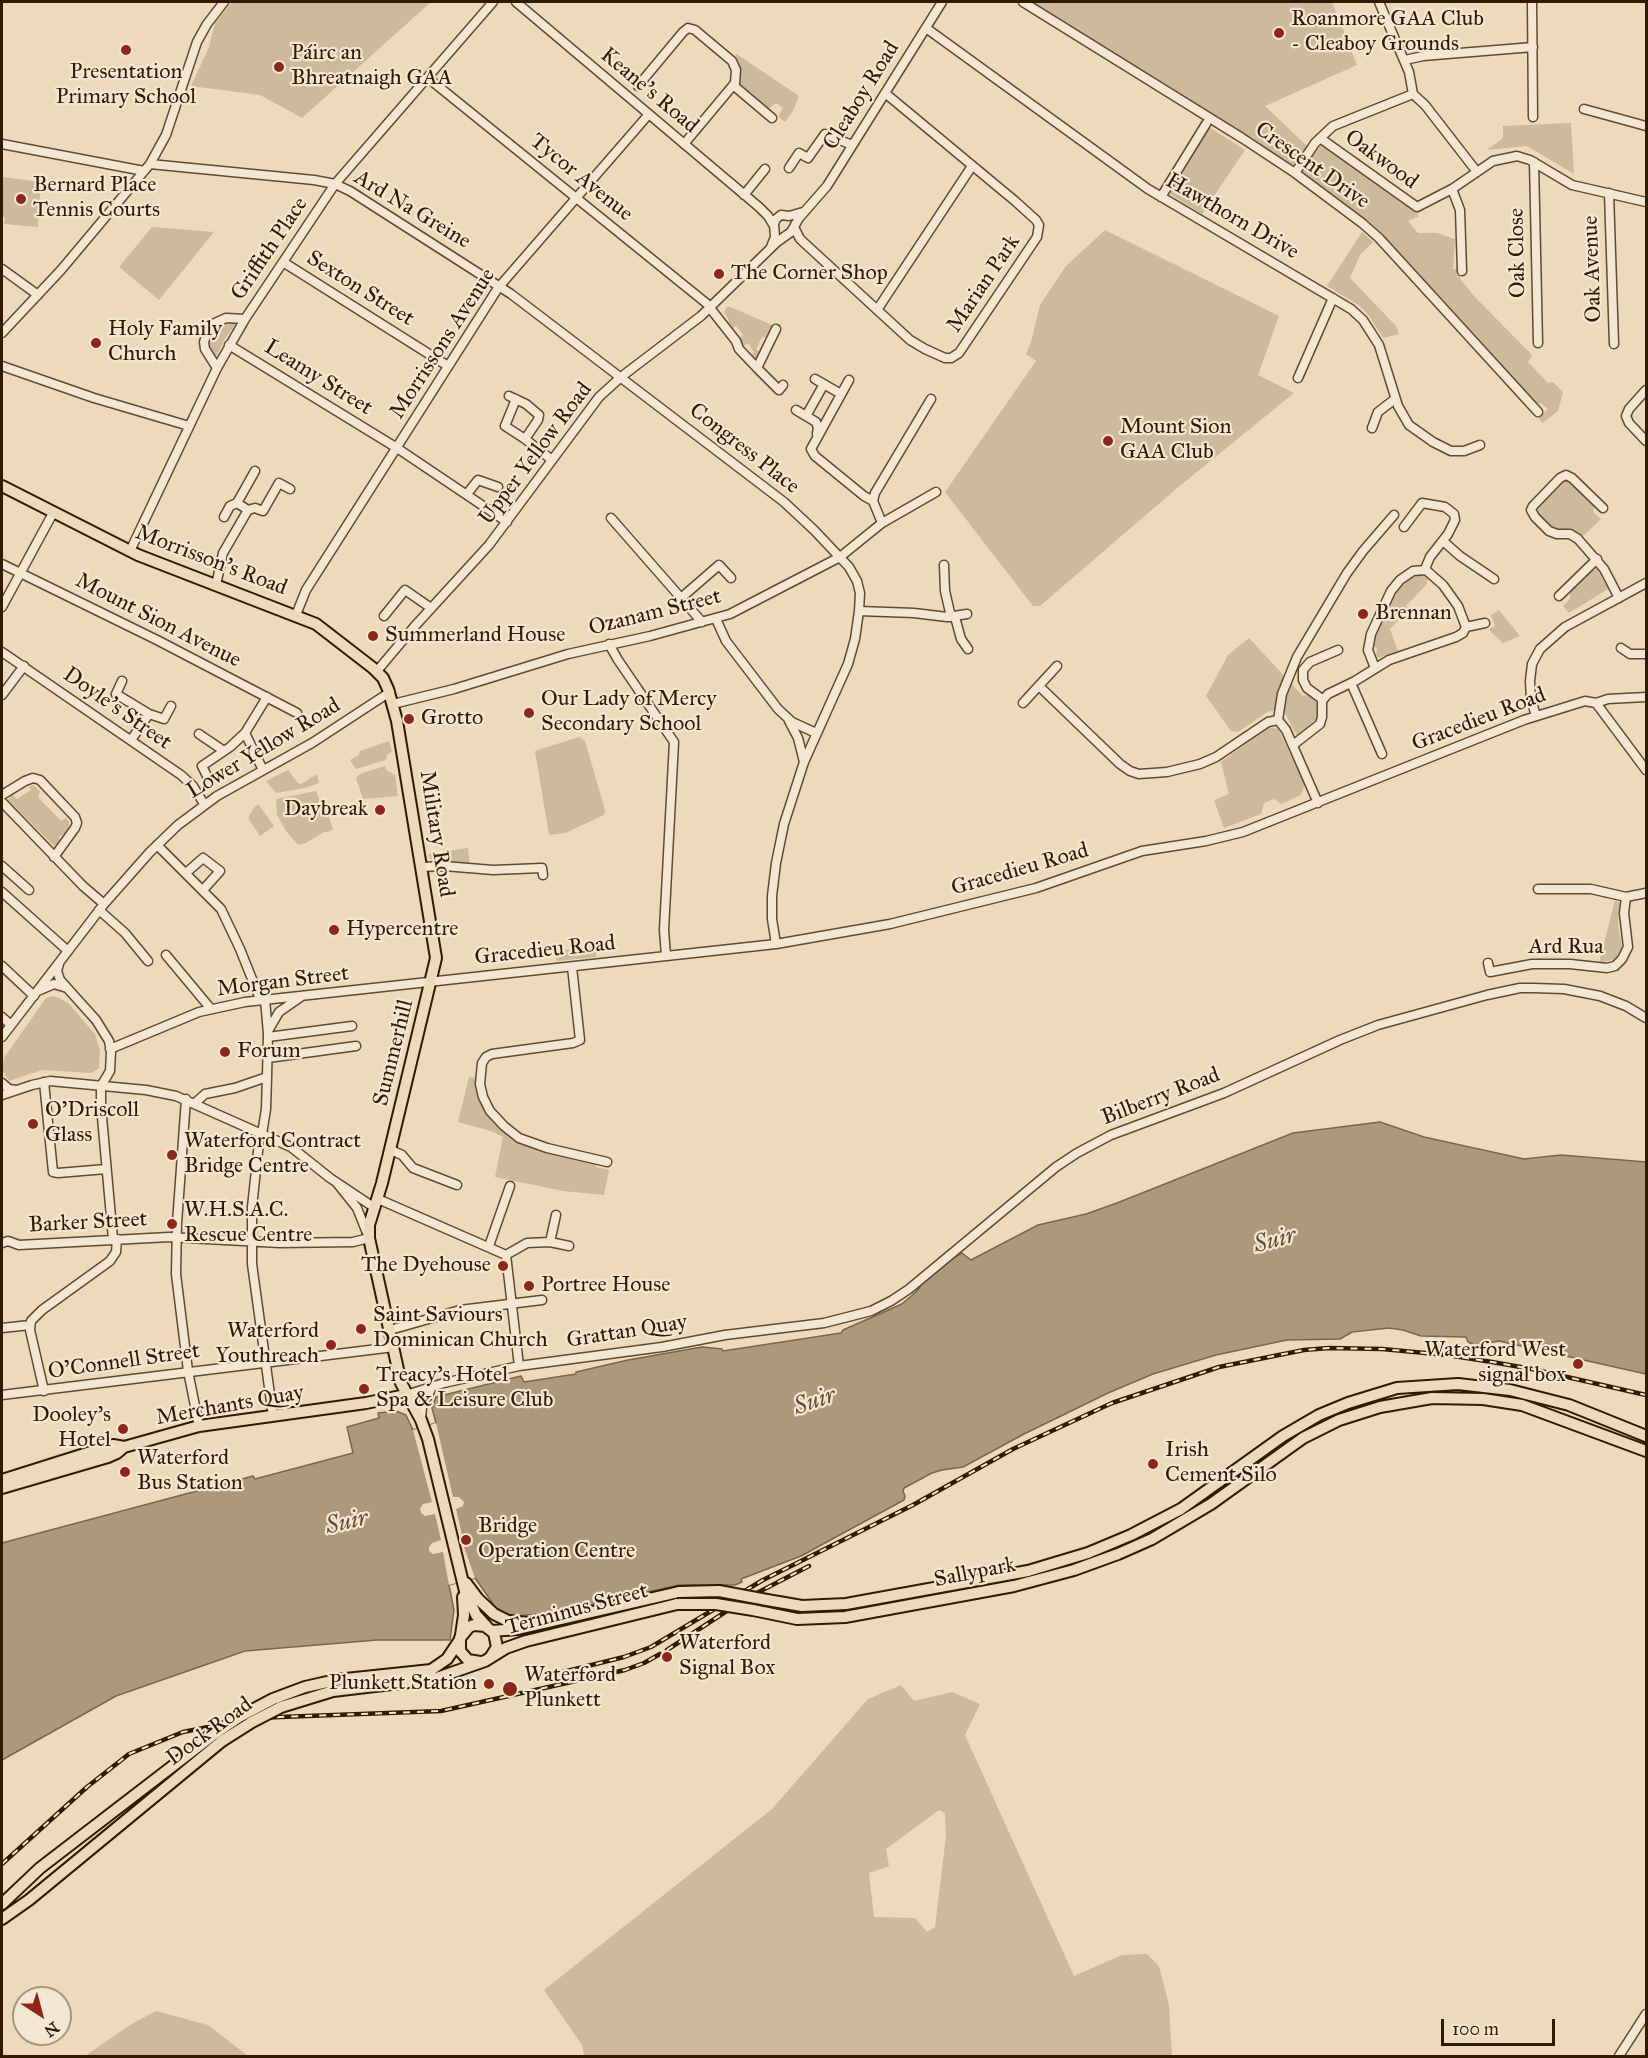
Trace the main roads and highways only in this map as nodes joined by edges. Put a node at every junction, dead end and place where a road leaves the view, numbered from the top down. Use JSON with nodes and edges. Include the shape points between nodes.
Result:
{"nodes":[{"id":1,"x":2,"y":486,"type":"edge"},
{"id":2,"x":390,"y":692,"type":"joint"},
{"id":3,"x":431,"y":982,"type":"joint"},
{"id":4,"x":406,"y":1395,"type":"junction"},
{"id":5,"x":1647,"y":1436,"type":"edge"},
{"id":6,"x":124,"y":1447,"type":"junction"},
{"id":7,"x":1647,"y":1451,"type":"edge"},
{"id":8,"x":2,"y":1480,"type":"edge"},
{"id":9,"x":2,"y":1488,"type":"edge"},
{"id":10,"x":459,"y":1570,"type":"junction"},
{"id":11,"x":680,"y":1592,"type":"joint"},
{"id":12,"x":677,"y":1604,"type":"joint"},
{"id":13,"x":550,"y":1621,"type":"junction"},
{"id":14,"x":489,"y":1629,"type":"junction"},
{"id":15,"x":459,"y":1642,"type":"junction"},
{"id":16,"x":481,"y":1662,"type":"junction"},
{"id":17,"x":335,"y":1686,"type":"junction"},
{"id":18,"x":219,"y":1736,"type":"junction"},
{"id":19,"x":2,"y":1904,"type":"edge"},
{"id":20,"x":2,"y":1919,"type":"edge"}],
"edges":[{"from":1,"to":2,"type":"main road","name":"Morrisson's Road","via":[[130,551],[324,628],[377,671]]},
{"from":2,"to":3,"type":"main road","name":"Military Road","via":[[436,955]]},
{"from":3,"to":4,"type":"main road","name":"Summerhill","via":[[369,1225]]},
{"from":4,"to":6,"type":"main road","name":"Merchants Quay","via":[[199,1426]]},
{"from":4,"to":10,"type":"main road","via":[[423,1424]]},
{"from":5,"to":11,"type":"main road","name":"Sallypark","bridge":true,"via":[[1569,1405],[1520,1392],[1468,1385],[1396,1388],[1348,1403],[1302,1424],[1158,1522],[1043,1567],[836,1605],[802,1606],[719,1592]]},
{"from":6,"to":8,"type":"main road","name":"Merchants Quay","via":[[113,1445]]},
{"from":6,"to":9,"type":"main road","via":[[117,1454]]},
{"from":7,"to":12,"type":"main road","name":"Sallypark","bridge":true,"via":[[1522,1405],[1483,1398],[1432,1398],[1380,1407],[1338,1420],[1303,1438],[1211,1504],[1152,1539],[1057,1575],[834,1618],[797,1618],[716,1604]]},
{"from":10,"to":13,"type":"main road","via":[[478,1599],[499,1617],[518,1623]]},
{"from":10,"to":14,"type":"main road","via":[[470,1604]]},
{"from":10,"to":15,"type":"main road","via":[[464,1604]]},
{"from":11,"to":13,"type":"main road","name":"Terminus Street"},
{"from":12,"to":16,"type":"main road","name":"Terminus Street","via":[[519,1643]]},
{"from":13,"to":14,"type":"main road","name":"Terminus Street","via":[[512,1630]]},
{"from":14,"to":15,"type":"main road","via":[[474,1625],[465,1629]]},
{"from":14,"to":16,"type":"main road","via":[[497,1643],[495,1652]]},
{"from":15,"to":16,"type":"main road","via":[[465,1657]]},
{"from":15,"to":17,"type":"main road","name":"Dock Road","via":[[444,1662],[427,1671]]},
{"from":16,"to":17,"type":"main road","name":"Dock Road","via":[[426,1681]]},
{"from":17,"to":18,"type":"main road","name":"Dock Road","bridge":true,"via":[[305,1687],[273,1699],[239,1717]]},
{"from":18,"to":19,"type":"main road","name":"Dock Road","via":[[40,1869]]},
{"from":18,"to":20,"type":"main road","name":"Dock Road","via":[[126,1821]]}]}
